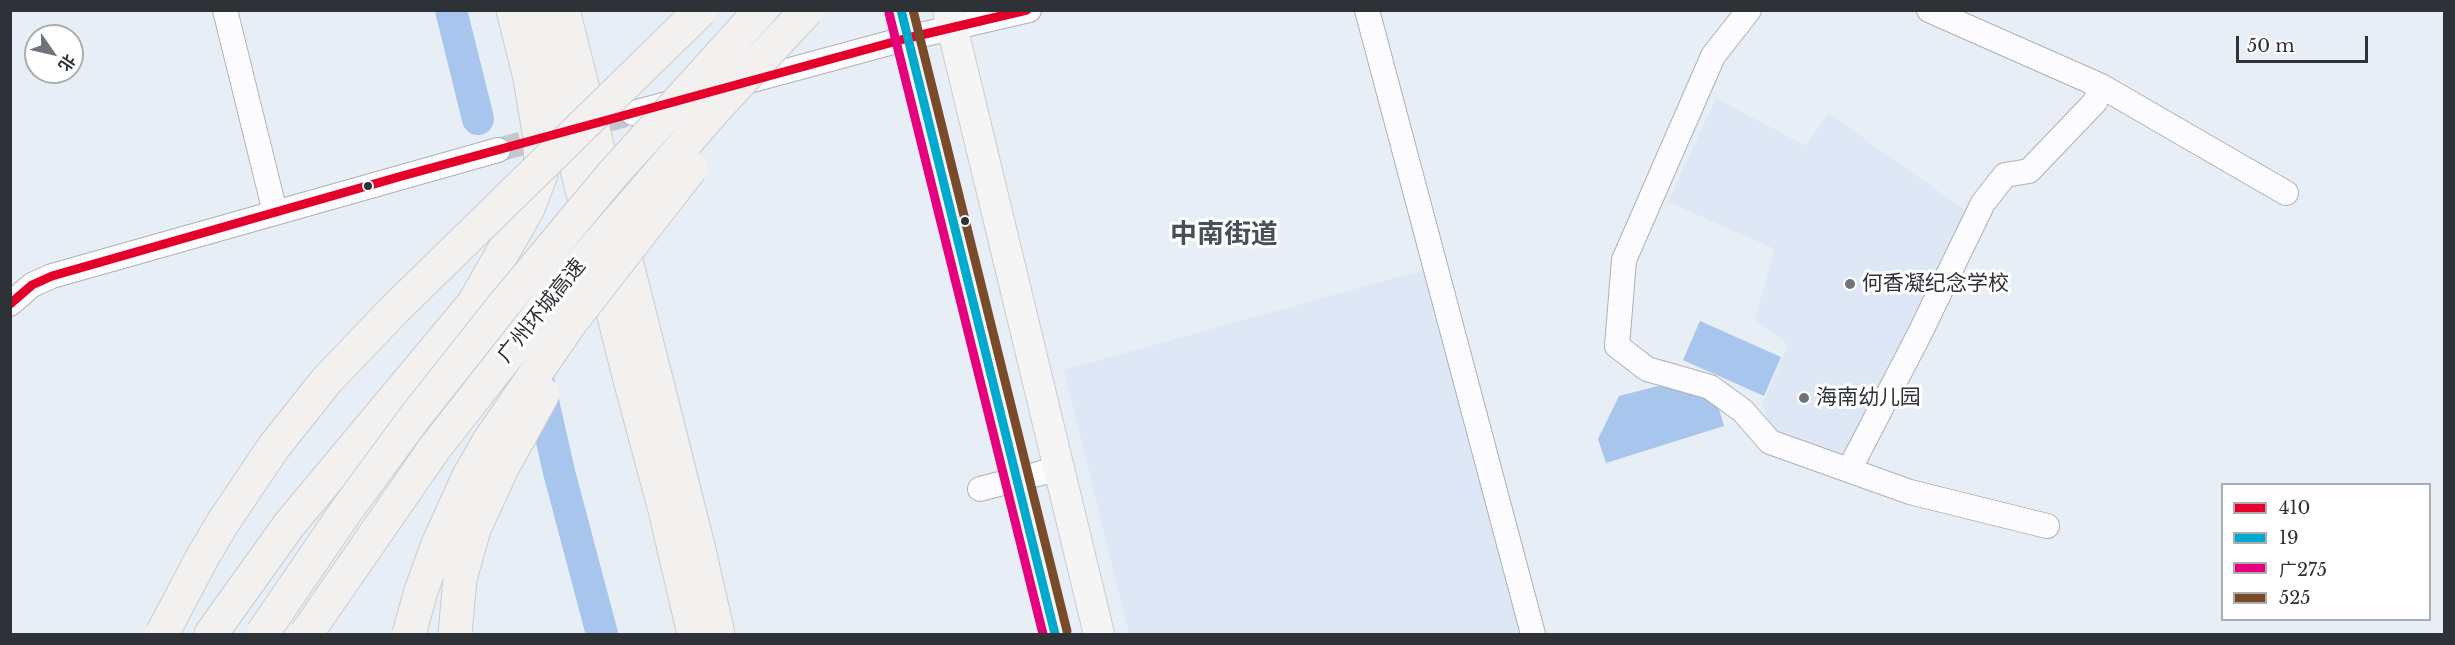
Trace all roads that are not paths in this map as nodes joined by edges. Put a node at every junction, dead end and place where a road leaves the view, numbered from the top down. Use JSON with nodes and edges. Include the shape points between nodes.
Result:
{"nodes":[{"id":1,"x":225,"y":10,"type":"edge"},
{"id":2,"x":513,"y":10,"type":"edge"},
{"id":3,"x":537,"y":10,"type":"edge"},
{"id":4,"x":563,"y":10,"type":"edge"},
{"id":5,"x":701,"y":10,"type":"edge"},
{"id":6,"x":761,"y":10,"type":"edge"},
{"id":7,"x":807,"y":10,"type":"edge"},
{"id":8,"x":827,"y":10,"type":"edge"},
{"id":9,"x":1029,"y":10,"type":"edge"},
{"id":10,"x":1367,"y":10,"type":"edge"},
{"id":11,"x":1749,"y":10,"type":"edge"},
{"id":12,"x":1929,"y":10,"type":"edge"},
{"id":13,"x":950,"y":19,"type":"edge"},
{"id":14,"x":904,"y":24,"type":"edge"},
{"id":15,"x":2101,"y":86,"type":"junction"},
{"id":16,"x":633,"y":113,"type":"tunnel mouth"},
{"id":17,"x":498,"y":150,"type":"tunnel mouth"},
{"id":18,"x":705,"y":151,"type":"junction"},
{"id":19,"x":2286,"y":193,"type":"dead end"},
{"id":20,"x":275,"y":212,"type":"junction"},
{"id":21,"x":10,"y":304,"type":"edge"},
{"id":22,"x":1057,"y":469,"type":"junction"},
{"id":23,"x":1849,"y":470,"type":"junction"},
{"id":24,"x":1017,"y":480,"type":"junction"},
{"id":25,"x":980,"y":489,"type":"dead end"},
{"id":26,"x":2047,"y":525,"type":"dead end"},
{"id":27,"x":162,"y":634,"type":"edge"},
{"id":28,"x":211,"y":634,"type":"edge"},
{"id":29,"x":262,"y":634,"type":"edge"},
{"id":30,"x":306,"y":634,"type":"edge"},
{"id":31,"x":409,"y":634,"type":"edge"},
{"id":32,"x":455,"y":634,"type":"edge"},
{"id":33,"x":694,"y":634,"type":"edge"},
{"id":34,"x":718,"y":634,"type":"edge"},
{"id":35,"x":1055,"y":634,"type":"edge"},
{"id":36,"x":1099,"y":634,"type":"edge"},
{"id":37,"x":1533,"y":634,"type":"edge"}],
"edges":[{"from":1,"to":20,"type":"street"},
{"from":2,"to":28,"type":"highway","via":[[540,138],[541,174],[528,208],[474,303],[289,525]]},
{"from":3,"to":33,"type":"highway"},
{"from":4,"to":34,"type":"highway"},
{"from":5,"to":27,"type":"highway","bridge":true,"via":[[327,380],[273,448],[222,524]]},
{"from":6,"to":29,"type":"highway","name":"广州环城高速","bridge":true,"via":[[612,175],[481,333],[346,510]]},
{"from":7,"to":30,"type":"highway","name":"广州环城高速","bridge":true,"via":[[556,292],[434,448]]},
{"from":8,"to":18,"type":"highway"},
{"from":9,"to":13,"type":"street"},
{"from":10,"to":37,"type":"street"},
{"from":11,"to":23,"type":"street","via":[[1713,56],[1624,260],[1617,346],[1647,369],[1710,387],[1743,411],[1770,442]]},
{"from":12,"to":15,"type":"street"},
{"from":13,"to":14,"type":"street"},
{"from":13,"to":22,"type":"main road"},
{"from":14,"to":16,"type":"street"},
{"from":14,"to":24,"type":"main road"},
{"from":15,"to":19,"type":"street"},
{"from":15,"to":23,"type":"street","via":[[2095,102],[2029,171],[2005,175],[1983,203]]},
{"from":17,"to":20,"type":"street"},
{"from":18,"to":31,"type":"highway","bridge":true,"via":[[596,289],[496,429],[441,537]]},
{"from":18,"to":32,"type":"highway","bridge":true,"via":[[546,389],[502,468],[466,553]]},
{"from":20,"to":21,"type":"street","via":[[52,276],[32,285]]},
{"from":22,"to":24,"type":"street"},
{"from":22,"to":36,"type":"main road"},
{"from":23,"to":26,"type":"street","via":[[1910,492]]},
{"from":24,"to":25,"type":"street"},
{"from":24,"to":35,"type":"main road"}]}
